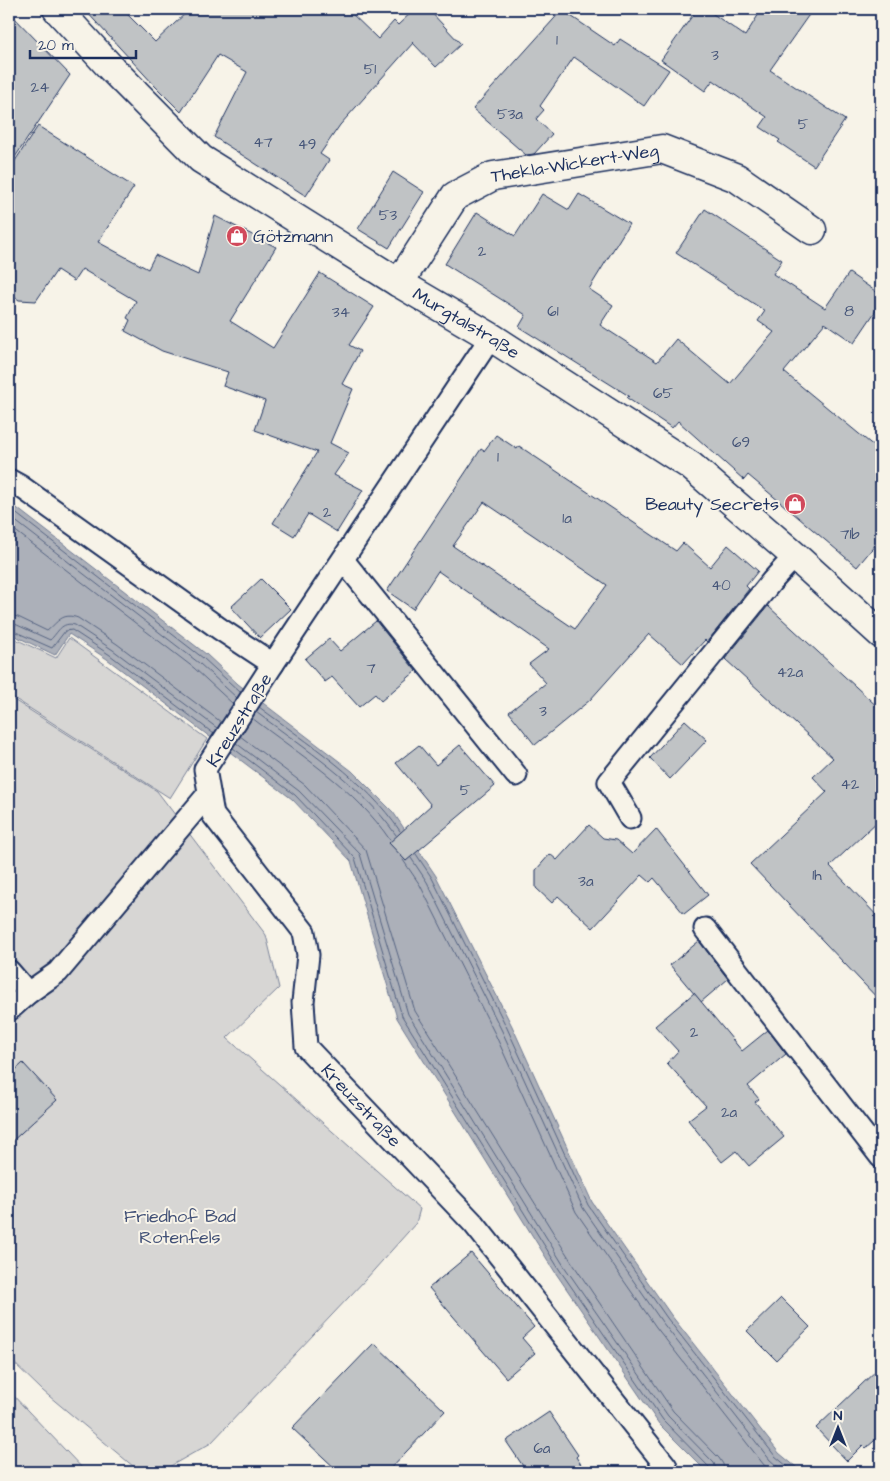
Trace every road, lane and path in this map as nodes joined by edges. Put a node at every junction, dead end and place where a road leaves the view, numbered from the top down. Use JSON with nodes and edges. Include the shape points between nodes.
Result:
{"nodes":[{"id":1,"x":57,"y":9,"type":"edge"},
{"id":2,"x":812,"y":230,"type":"dead end"},
{"id":3,"x":399,"y":283,"type":"junction"},
{"id":4,"x":491,"y":337,"type":"junction"},
{"id":5,"x":9,"y":480,"type":"edge"},
{"id":6,"x":796,"y":556,"type":"junction"},
{"id":7,"x":344,"y":560,"type":"junction"},
{"id":8,"x":881,"y":634,"type":"edge"},
{"id":9,"x":269,"y":672,"type":"junction"},
{"id":10,"x":516,"y":775,"type":"dead end"},
{"id":11,"x":209,"y":793,"type":"junction"},
{"id":12,"x":630,"y":818,"type":"dead end"},
{"id":13,"x":705,"y":929,"type":"dead end"},
{"id":14,"x":9,"y":971,"type":"edge"},
{"id":15,"x":28,"y":993,"type":"junction"},
{"id":16,"x":9,"y":1010,"type":"edge"},
{"id":17,"x":881,"y":1158,"type":"edge"},
{"id":18,"x":666,"y":1466,"type":"dead end"}],
"edges":[{"from":1,"to":3,"type":"street","name":"Murgtalstraße","via":[[201,159]]},
{"from":2,"to":3,"type":"street","name":"Thekla-Wickert-Weg","via":[[736,178],[662,150],[493,176],[455,196]]},
{"from":3,"to":4,"type":"street","name":"Murgtalstraße"},
{"from":4,"to":6,"type":"street","name":"Murgtalstraße","via":[[691,466]]},
{"from":4,"to":7,"type":"lane","name":"Kreuzstraße"},
{"from":5,"to":9,"type":"lane","via":[[220,629]]},
{"from":6,"to":8,"type":"street","name":"Murgtalstraße"},
{"from":6,"to":12,"type":"lane","via":[[608,782]]},
{"from":7,"to":9,"type":"lane","name":"Kreuzstraße"},
{"from":7,"to":10,"type":"lane"},
{"from":9,"to":11,"type":"lane","name":"Kreuzstraße","via":[[205,769]]},
{"from":11,"to":15,"type":"lane","via":[[58,972]]},
{"from":11,"to":18,"type":"lane","name":"Kreuzstraße","via":[[213,815],[304,932],[308,955],[302,1002],[306,1047],[474,1224]]},
{"from":13,"to":17,"type":"lane"},
{"from":14,"to":15,"type":"lane"},
{"from":15,"to":16,"type":"lane"}]}
